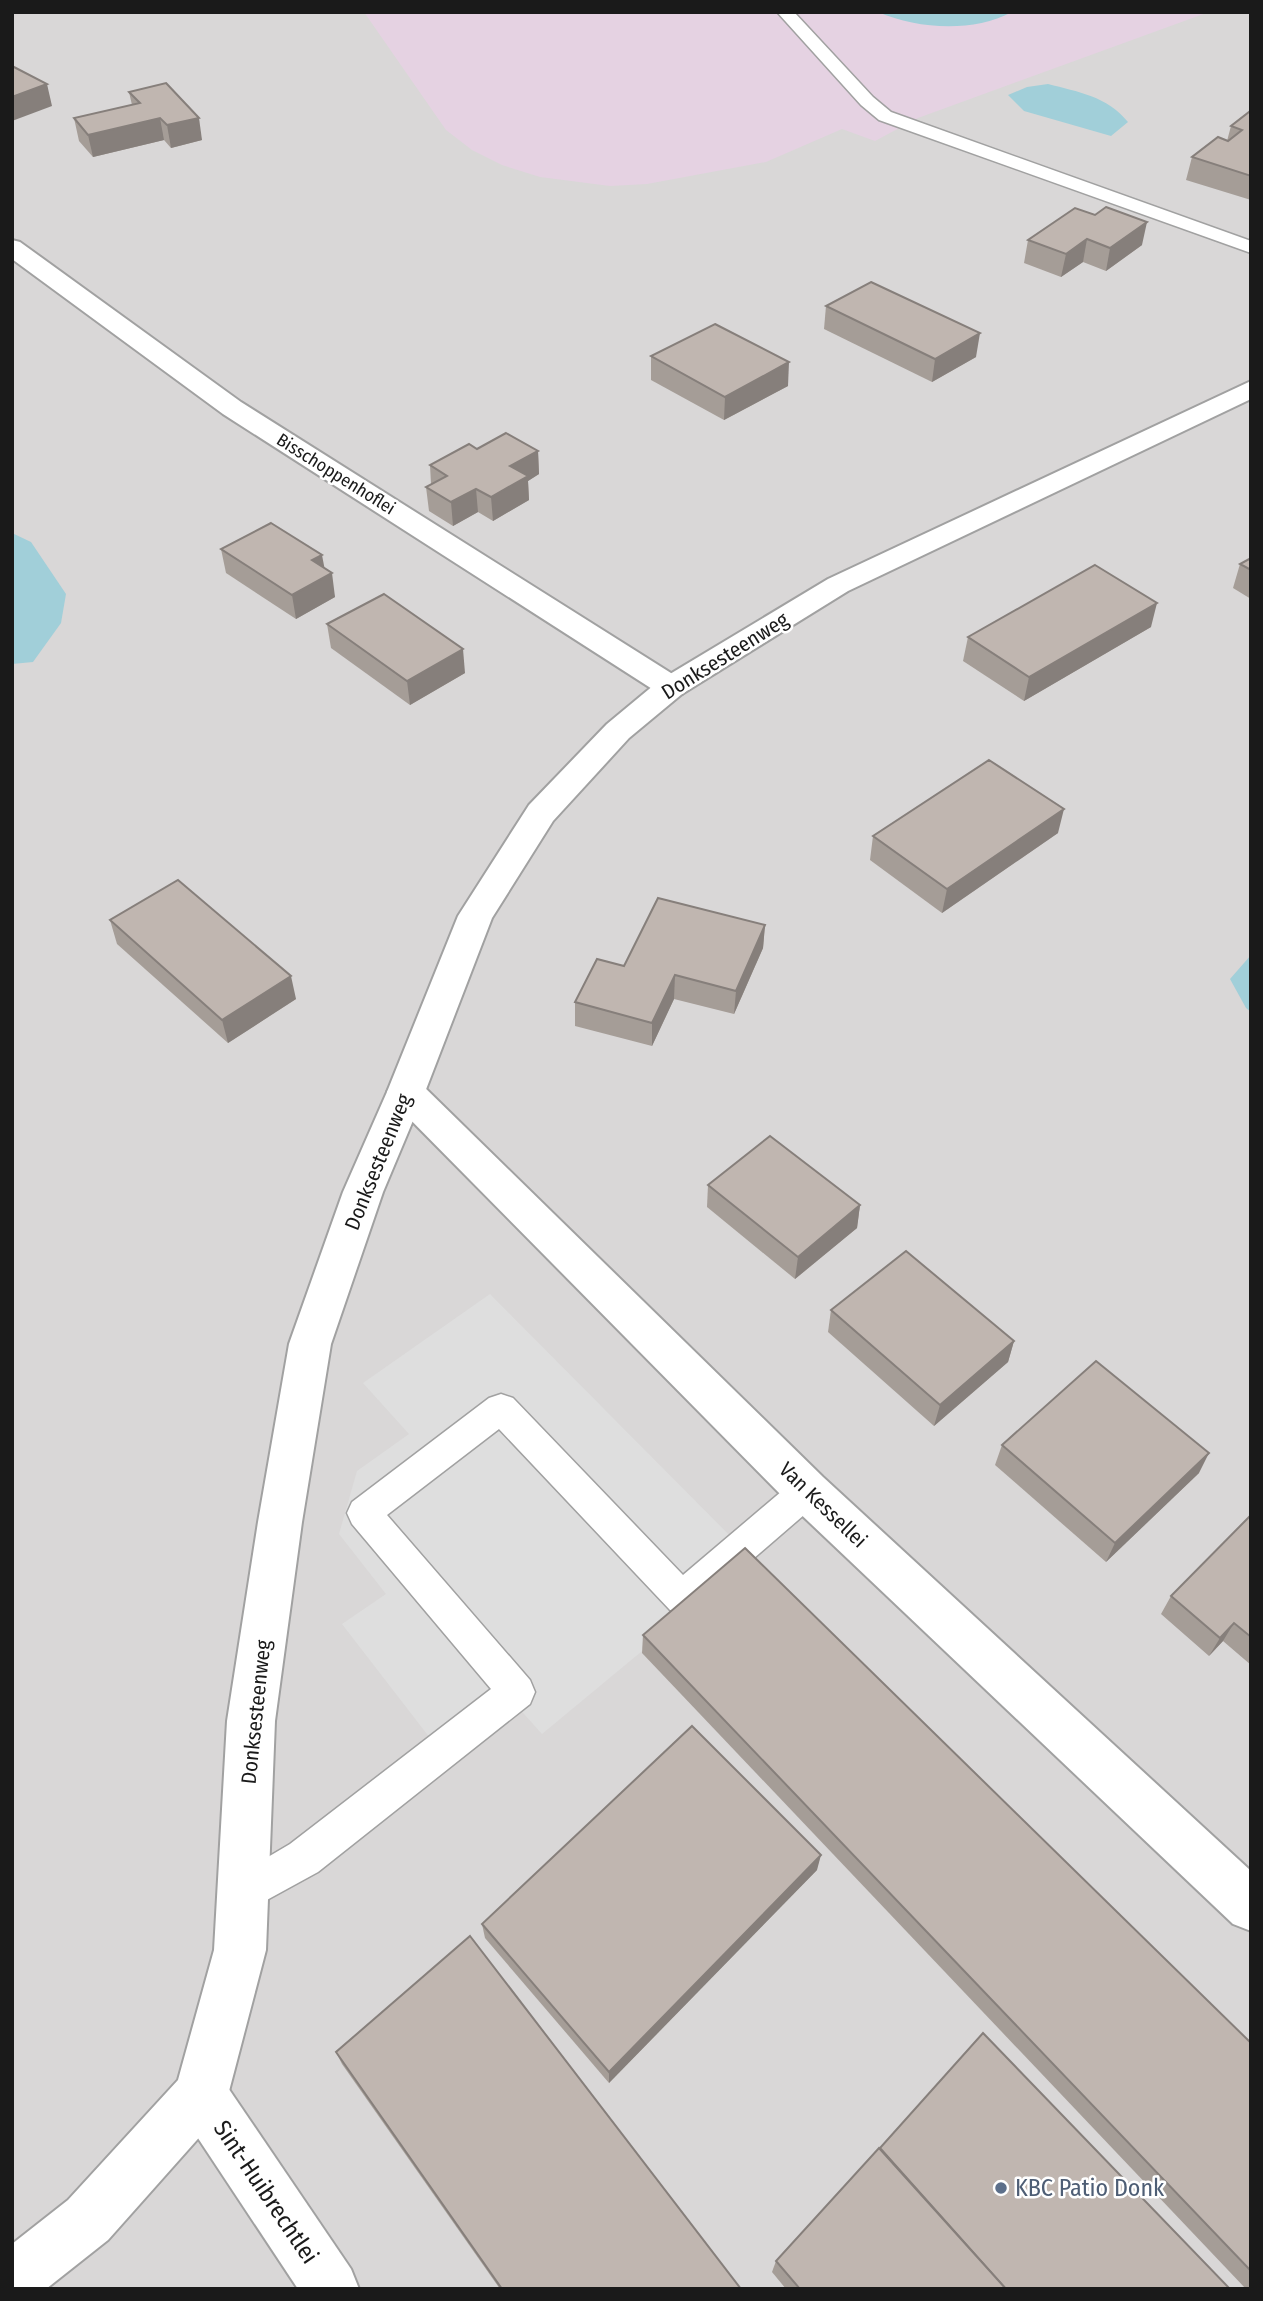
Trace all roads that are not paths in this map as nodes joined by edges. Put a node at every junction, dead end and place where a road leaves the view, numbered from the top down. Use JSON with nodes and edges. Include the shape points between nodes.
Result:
{"nodes":[{"id":1,"x":785,"y":12,"type":"edge"},
{"id":2,"x":12,"y":247,"type":"edge"},
{"id":3,"x":1251,"y":247,"type":"edge"},
{"id":4,"x":1251,"y":389,"type":"edge"},
{"id":5,"x":671,"y":687,"type":"junction"},
{"id":6,"x":407,"y":1092,"type":"junction"},
{"id":7,"x":807,"y":1491,"type":"junction"},
{"id":8,"x":243,"y":1894,"type":"junction"},
{"id":9,"x":1251,"y":1906,"type":"edge"},
{"id":10,"x":201,"y":2095,"type":"junction"},
{"id":11,"x":12,"y":2280,"type":"edge"},
{"id":12,"x":331,"y":2289,"type":"edge"}],
"edges":[{"from":1,"to":3,"type":"lane","via":[[885,116]]},
{"from":2,"to":5,"type":"street","name":"Bisschoppenhoflei","via":[[232,408]]},
{"from":4,"to":5,"type":"street","name":"Donksesteenweg","via":[[838,585]]},
{"from":5,"to":6,"type":"street","name":"Donksesteenweg","via":[[618,731],[541,813],[475,916]]},
{"from":6,"to":7,"type":"street","name":"Van Kessellei"},
{"from":6,"to":8,"type":"street","name":"Donksesteenweg","via":[[363,1192],[310,1344],[251,1721]]},
{"from":7,"to":8,"type":"lane","via":[[682,1598],[501,1408],[364,1513],[517,1692],[304,1858]]},
{"from":7,"to":9,"type":"street","name":"Van Kessellei"},
{"from":8,"to":10,"type":"street","name":"Donksesteenweg","via":[[240,1950]]},
{"from":10,"to":11,"type":"street","name":"Donksesteenweg","via":[[88,2220]]},
{"from":10,"to":12,"type":"street","name":"Sint-Huibrechtlei"}]}
